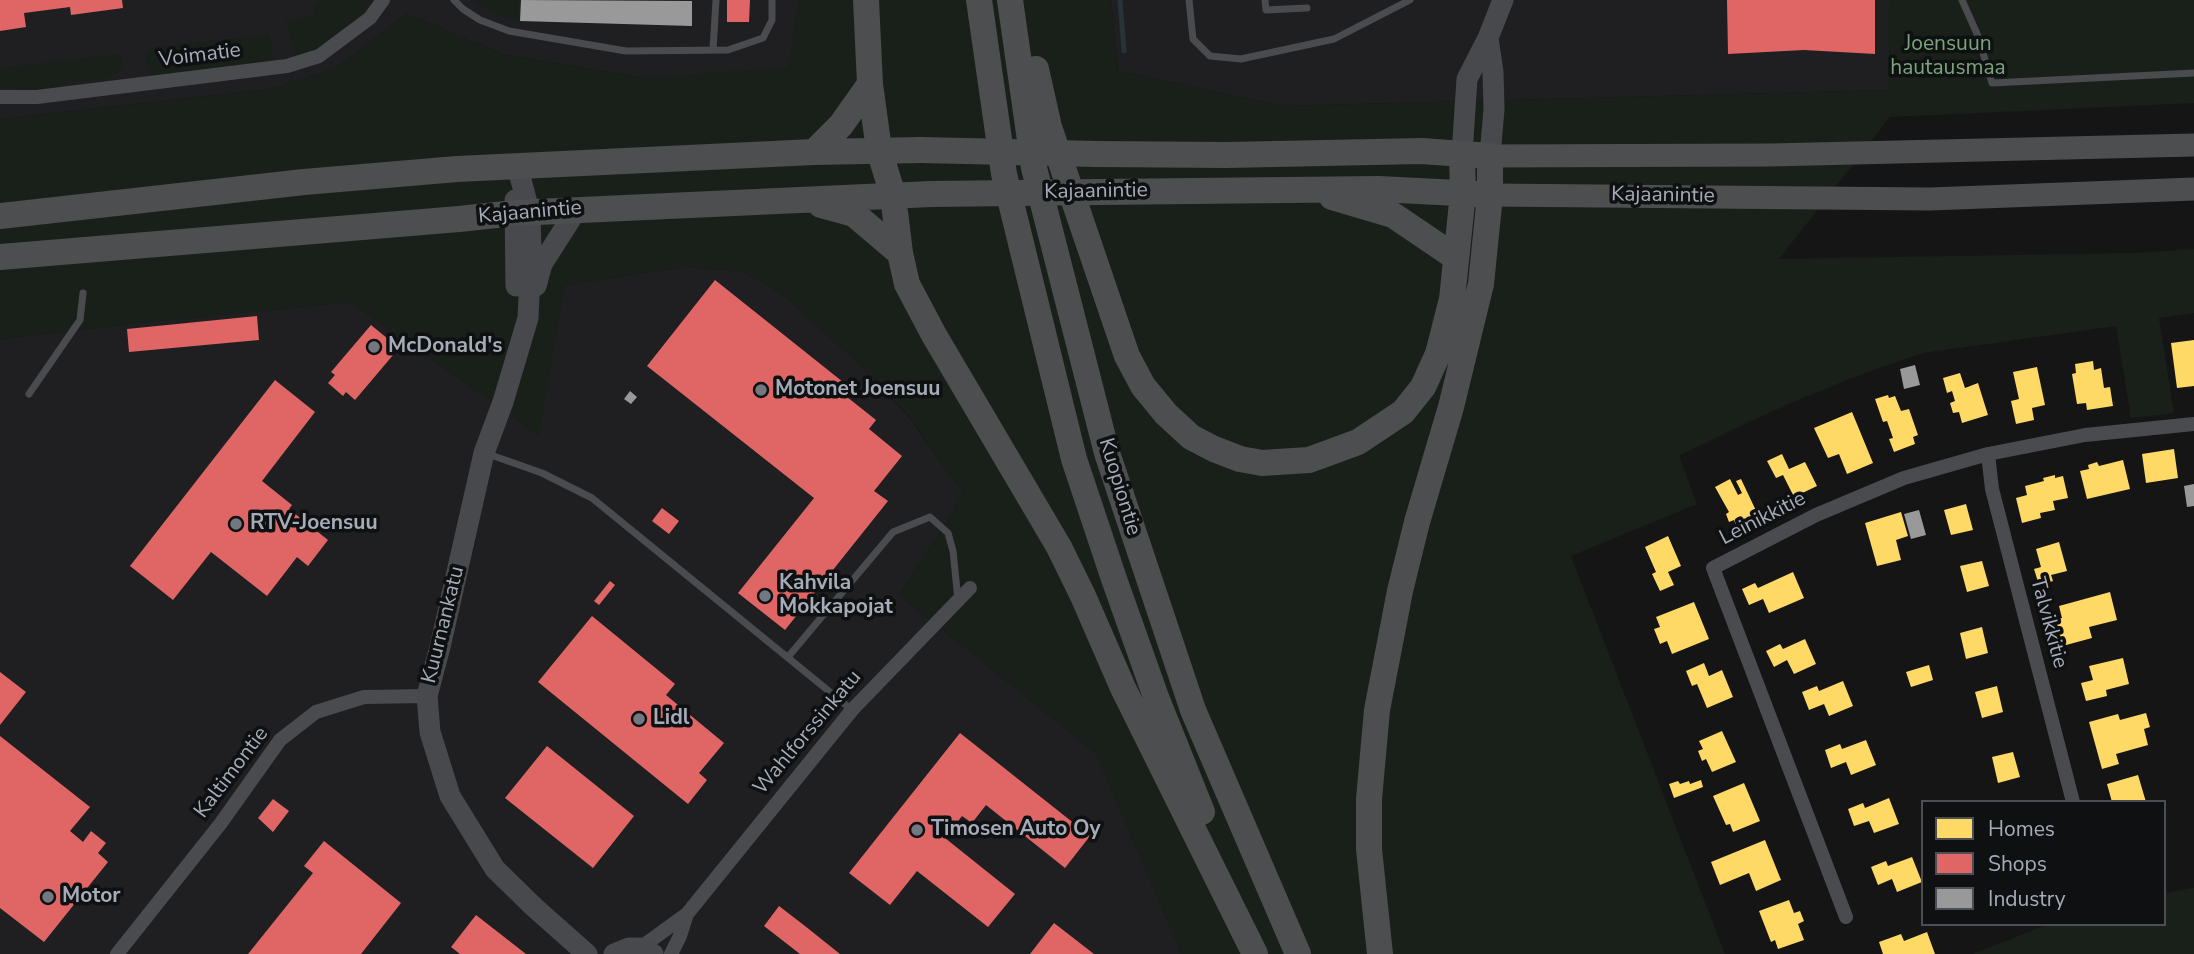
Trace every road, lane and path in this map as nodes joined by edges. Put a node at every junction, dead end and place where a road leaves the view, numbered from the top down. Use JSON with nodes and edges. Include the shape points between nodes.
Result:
{"nodes":[{"id":1,"x":383,"y":0,"type":"edge"},
{"id":2,"x":454,"y":0,"type":"edge"},
{"id":3,"x":716,"y":0,"type":"edge"},
{"id":4,"x":772,"y":0,"type":"edge"},
{"id":5,"x":866,"y":0,"type":"edge"},
{"id":6,"x":979,"y":0,"type":"edge"},
{"id":7,"x":1010,"y":0,"type":"edge"},
{"id":8,"x":1019,"y":0,"type":"edge"},
{"id":9,"x":1189,"y":0,"type":"edge"},
{"id":10,"x":1265,"y":0,"type":"edge"},
{"id":11,"x":1410,"y":0,"type":"edge"},
{"id":12,"x":1503,"y":0,"type":"edge"},
{"id":13,"x":1962,"y":0,"type":"edge"},
{"id":14,"x":1307,"y":8,"type":"dead end"},
{"id":15,"x":1488,"y":38,"type":"junction"},
{"id":16,"x":713,"y":50,"type":"junction"},
{"id":17,"x":2194,"y":73,"type":"edge"},
{"id":18,"x":870,"y":84,"type":"junction"},
{"id":19,"x":0,"y":97,"type":"edge"},
{"id":20,"x":2194,"y":145,"type":"edge"},
{"id":21,"x":879,"y":150,"type":"junction"},
{"id":22,"x":814,"y":152,"type":"junction"},
{"id":23,"x":1462,"y":155,"type":"junction"},
{"id":24,"x":1490,"y":156,"type":"junction"},
{"id":25,"x":517,"y":165,"type":"junction"},
{"id":26,"x":1308,"y":189,"type":"junction"},
{"id":27,"x":2194,"y":189,"type":"edge"},
{"id":28,"x":1463,"y":193,"type":"junction"},
{"id":29,"x":893,"y":195,"type":"junction"},
{"id":30,"x":1490,"y":195,"type":"junction"},
{"id":31,"x":803,"y":200,"type":"junction"},
{"id":32,"x":0,"y":204,"type":"edge"},
{"id":33,"x":577,"y":209,"type":"junction"},
{"id":34,"x":36,"y":212,"type":"junction"},
{"id":35,"x":522,"y":213,"type":"junction"},
{"id":36,"x":0,"y":216,"type":"edge"},
{"id":37,"x":900,"y":253,"type":"junction"},
{"id":38,"x":0,"y":257,"type":"edge"},
{"id":39,"x":1455,"y":257,"type":"junction"},
{"id":40,"x":83,"y":293,"type":"dead end"},
{"id":41,"x":528,"y":318,"type":"junction"},
{"id":42,"x":511,"y":372,"type":"junction"},
{"id":43,"x":29,"y":394,"type":"dead end"},
{"id":44,"x":2194,"y":424,"type":"edge"},
{"id":45,"x":484,"y":453,"type":"junction"},
{"id":46,"x":1987,"y":454,"type":"junction"},
{"id":47,"x":970,"y":588,"type":"dead end"},
{"id":48,"x":958,"y":600,"type":"junction"},
{"id":49,"x":788,"y":657,"type":"junction"},
{"id":50,"x":427,"y":696,"type":"junction"},
{"id":51,"x":852,"y":710,"type":"junction"},
{"id":52,"x":2072,"y":800,"type":"edge"},
{"id":53,"x":687,"y":914,"type":"junction"},
{"id":54,"x":1846,"y":916,"type":"dead end"},
{"id":55,"x":646,"y":951,"type":"edge"},
{"id":56,"x":117,"y":954,"type":"edge"},
{"id":57,"x":587,"y":954,"type":"edge"},
{"id":58,"x":614,"y":954,"type":"edge"},
{"id":59,"x":671,"y":954,"type":"edge"},
{"id":60,"x":1255,"y":954,"type":"edge"},
{"id":61,"x":1262,"y":954,"type":"edge"},
{"id":62,"x":1298,"y":954,"type":"edge"},
{"id":63,"x":1380,"y":954,"type":"edge"}],
"edges":[{"from":1,"to":19,"type":"street","name":"Voimatie","via":[[370,18],[320,56],[287,66],[37,97]]},
{"from":2,"to":16,"type":"lane","via":[[480,20],[509,31],[626,51]]},
{"from":3,"to":16,"type":"lane"},
{"from":4,"to":16,"type":"lane","via":[[772,20],[763,38],[728,50]]},
{"from":5,"to":18,"type":"highway"},
{"from":6,"to":61,"type":"highway","name":"Kuopiontie","via":[[1004,174],[1074,459],[1156,697]]},
{"from":7,"to":62,"type":"highway","name":"Kuopiontie","via":[[1034,168],[1107,453],[1193,710]]},
{"from":8,"to":39,"type":"highway","via":[[1049,127],[1127,356],[1143,386],[1191,437],[1240,459],[1284,463],[1308,460],[1358,442],[1384,426],[1403,412],[1423,387],[1438,354],[1452,299]]},
{"from":9,"to":11,"type":"lane","via":[[1193,40],[1210,56],[1241,60],[1334,39]]},
{"from":10,"to":14,"type":"lane","via":[[1266,10]]},
{"from":12,"to":15,"type":"street"},
{"from":13,"to":17,"type":"lane","via":[[1992,83]]},
{"from":15,"to":23,"type":"street","via":[[1467,79]]},
{"from":15,"to":24,"type":"street","via":[[1494,109]]},
{"from":18,"to":21,"type":"highway"},
{"from":18,"to":22,"type":"highway","via":[[841,125]]},
{"from":20,"to":24,"type":"main road","name":"Kajaanintie"},
{"from":21,"to":22,"type":"highway","name":"Kajaanintie"},
{"from":21,"to":23,"type":"highway","name":"Kajaanintie","bridge":true,"via":[[1226,155],[1422,151]]},
{"from":21,"to":29,"type":"highway"},
{"from":22,"to":25,"type":"highway","name":"Kajaanintie"},
{"from":23,"to":24,"type":"highway","name":"Kajaanintie"},
{"from":23,"to":28,"type":"highway"},
{"from":24,"to":30,"type":"highway"},
{"from":25,"to":34,"type":"highway","name":"Kajaanintie","via":[[303,182]]},
{"from":25,"to":35,"type":"street","name":"Kuurnankatu"},
{"from":26,"to":28,"type":"highway","name":"Kajaanintie"},
{"from":26,"to":29,"type":"highway","name":"Kajaanintie","bridge":true},
{"from":26,"to":39,"type":"highway","via":[[1393,215]]},
{"from":27,"to":30,"type":"main road","name":"Kajaanintie","via":[[1930,199]]},
{"from":28,"to":30,"type":"highway","name":"Kajaanintie"},
{"from":28,"to":39,"type":"highway"},
{"from":29,"to":31,"type":"highway","name":"Kajaanintie"},
{"from":29,"to":37,"type":"highway"},
{"from":30,"to":63,"type":"highway","via":[[1481,284],[1416,522],[1377,710],[1369,849]]},
{"from":31,"to":33,"type":"highway","name":"Kajaanintie"},
{"from":31,"to":37,"type":"highway","via":[[854,214]]},
{"from":32,"to":34,"type":"street"},
{"from":33,"to":35,"type":"highway","name":"Kajaanintie"},
{"from":33,"to":41,"type":"street","via":[[542,264]]},
{"from":34,"to":36,"type":"highway","name":"Kajaanintie"},
{"from":35,"to":38,"type":"highway","name":"Kajaanintie"},
{"from":35,"to":41,"type":"street","name":"Kuurnankatu","via":[[531,253]]},
{"from":35,"to":42,"type":"street","name":"Kuurnankatu"},
{"from":37,"to":60,"type":"highway","via":[[907,284],[934,335],[1059,547],[1123,688]]},
{"from":40,"to":43,"type":"lane","via":[[80,320]]},
{"from":41,"to":42,"type":"street","name":"Kuurnankatu"},
{"from":42,"to":45,"type":"street","name":"Kuurnankatu"},
{"from":44,"to":46,"type":"street","name":"Leinikkitie","via":[[2085,435]]},
{"from":45,"to":49,"type":"lane","via":[[542,473],[592,498]]},
{"from":45,"to":50,"type":"street","name":"Kuurnankatu"},
{"from":46,"to":52,"type":"street","name":"Talvikkitie","via":[[1992,489]]},
{"from":46,"to":54,"type":"street","name":"Leinikkitie","via":[[1865,494],[1713,568]]},
{"from":47,"to":48,"type":"street","name":"Wahlforssinkatu"},
{"from":48,"to":49,"type":"lane","via":[[948,533],[930,517],[893,532]]},
{"from":48,"to":51,"type":"street","name":"Wahlforssinkatu"},
{"from":49,"to":51,"type":"lane"},
{"from":50,"to":56,"type":"street","name":"Kaltimontie","via":[[364,697],[316,712],[280,740]]},
{"from":50,"to":57,"type":"street","name":"Kuurnankatu","via":[[430,732],[450,796],[490,861]]},
{"from":51,"to":53,"type":"street","name":"Wahlforssinkatu"},
{"from":53,"to":55,"type":"street","name":"Wahlforssinkatu"},
{"from":53,"to":59,"type":"street","name":"Wahlforssinkatu"},
{"from":55,"to":58,"type":"street","via":[[629,948]]}]}
